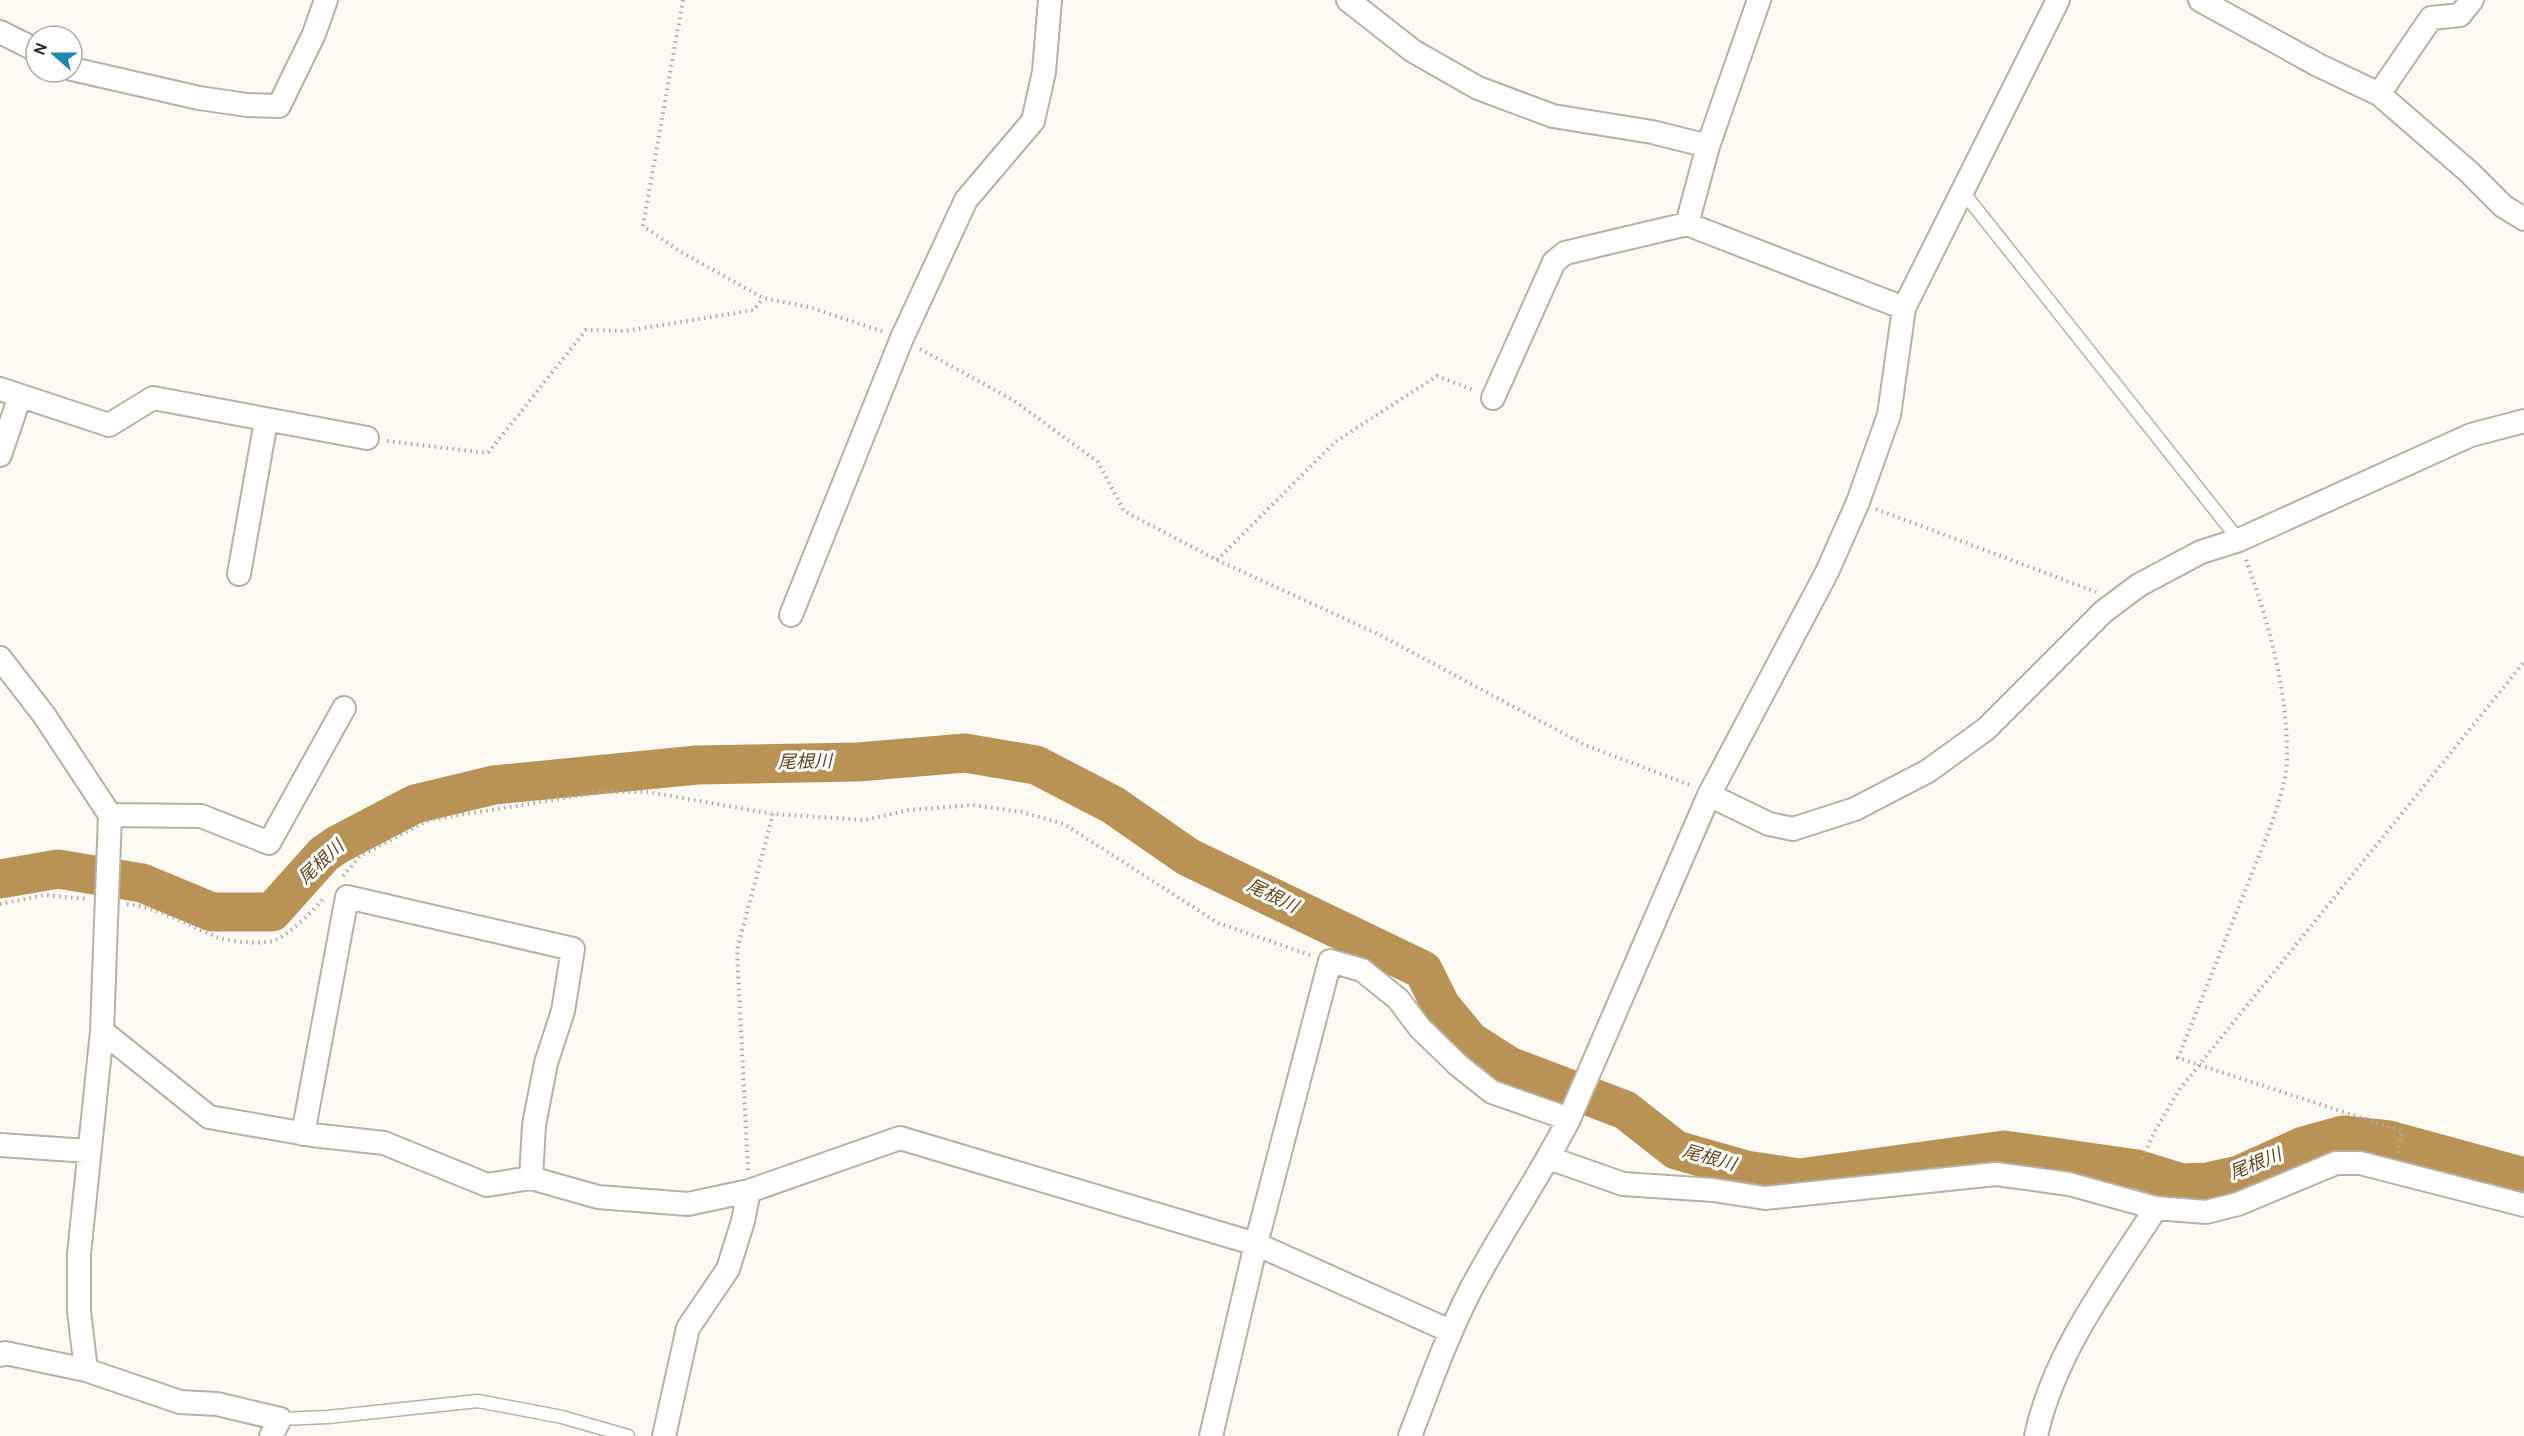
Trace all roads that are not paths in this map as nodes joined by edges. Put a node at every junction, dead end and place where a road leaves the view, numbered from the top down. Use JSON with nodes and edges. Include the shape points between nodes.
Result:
{"nodes":[{"id":1,"x":326,"y":0,"type":"edge"},
{"id":2,"x":1050,"y":0,"type":"edge"},
{"id":3,"x":1348,"y":0,"type":"edge"},
{"id":4,"x":1759,"y":0,"type":"edge"},
{"id":5,"x":2058,"y":0,"type":"edge"},
{"id":6,"x":2200,"y":0,"type":"edge"},
{"id":7,"x":2472,"y":0,"type":"edge"},
{"id":8,"x":0,"y":32,"type":"edge"},
{"id":9,"x":24,"y":44,"type":"edge"},
{"id":10,"x":84,"y":72,"type":"edge"},
{"id":11,"x":2379,"y":94,"type":"junction"},
{"id":12,"x":1708,"y":146,"type":"junction"},
{"id":13,"x":1963,"y":192,"type":"junction"},
{"id":14,"x":2524,"y":219,"type":"edge"},
{"id":15,"x":1687,"y":224,"type":"junction"},
{"id":16,"x":1904,"y":308,"type":"junction"},
{"id":17,"x":10,"y":392,"type":"edge"},
{"id":18,"x":1493,"y":398,"type":"road end"},
{"id":19,"x":2524,"y":420,"type":"edge"},
{"id":20,"x":266,"y":421,"type":"junction"},
{"id":21,"x":367,"y":438,"type":"road end"},
{"id":22,"x":0,"y":455,"type":"edge"},
{"id":23,"x":2239,"y":540,"type":"junction"},
{"id":24,"x":239,"y":574,"type":"dead end"},
{"id":25,"x":791,"y":615,"type":"dead end"},
{"id":26,"x":0,"y":658,"type":"edge"},
{"id":27,"x":344,"y":708,"type":"dead end"},
{"id":28,"x":1709,"y":795,"type":"junction"},
{"id":29,"x":110,"y":814,"type":"junction"},
{"id":30,"x":102,"y":1031,"type":"junction"},
{"id":31,"x":1576,"y":1102,"type":"junction"},
{"id":32,"x":303,"y":1134,"type":"junction"},
{"id":33,"x":0,"y":1145,"type":"edge"},
{"id":34,"x":88,"y":1150,"type":"junction"},
{"id":35,"x":1549,"y":1158,"type":"junction"},
{"id":36,"x":531,"y":1178,"type":"junction"},
{"id":37,"x":749,"y":1191,"type":"junction"},
{"id":38,"x":2524,"y":1205,"type":"edge"},
{"id":39,"x":2156,"y":1208,"type":"junction"},
{"id":40,"x":1256,"y":1244,"type":"junction"},
{"id":41,"x":1450,"y":1331,"type":"junction"},
{"id":42,"x":0,"y":1355,"type":"edge"},
{"id":43,"x":86,"y":1370,"type":"junction"},
{"id":44,"x":275,"y":1427,"type":"edge"},
{"id":45,"x":628,"y":1436,"type":"edge"},
{"id":46,"x":664,"y":1436,"type":"edge"},
{"id":47,"x":1211,"y":1436,"type":"edge"},
{"id":48,"x":1410,"y":1436,"type":"edge"},
{"id":49,"x":2036,"y":1436,"type":"edge"}],
"edges":[{"from":1,"to":10,"type":"street","via":[[279,106],[199,98]]},
{"from":2,"to":25,"type":"street","via":[[1044,72],[1033,121],[966,200],[902,338]]},
{"from":3,"to":12,"type":"street","via":[[1413,51],[1478,88],[1553,116],[1652,132]]},
{"from":4,"to":12,"type":"street"},
{"from":5,"to":13,"type":"street"},
{"from":6,"to":11,"type":"street"},
{"from":7,"to":11,"type":"street","via":[[2460,15],[2431,18]]},
{"from":8,"to":9,"type":"street"},
{"from":11,"to":14,"type":"street","via":[[2503,206]]},
{"from":12,"to":15,"type":"street"},
{"from":13,"to":16,"type":"street"},
{"from":13,"to":23,"type":"lane"},
{"from":15,"to":16,"type":"street"},
{"from":15,"to":18,"type":"street","via":[[1565,253],[1554,262]]},
{"from":16,"to":28,"type":"street","via":[[1889,415],[1858,502],[1827,572]]},
{"from":17,"to":20,"type":"street","via":[[110,425],[153,398]]},
{"from":17,"to":22,"type":"street"},
{"from":19,"to":23,"type":"street","via":[[2471,435]]},
{"from":20,"to":21,"type":"street"},
{"from":20,"to":24,"type":"street"},
{"from":23,"to":28,"type":"street","via":[[2201,552],[2139,585],[2103,612],[1986,729],[1928,771],[1855,809],[1793,829],[1769,824]]},
{"from":26,"to":29,"type":"street","via":[[44,715]]},
{"from":27,"to":29,"type":"street","via":[[269,843],[201,816]]},
{"from":28,"to":31,"type":"street"},
{"from":29,"to":30,"type":"street"},
{"from":30,"to":32,"type":"street","via":[[209,1117]]},
{"from":30,"to":34,"type":"street"},
{"from":31,"to":35,"type":"street"},
{"from":31,"to":40,"type":"street","via":[[1492,1092],[1458,1065],[1420,1028],[1398,999],[1362,970],[1330,962]]},
{"from":32,"to":36,"type":"street","via":[[384,1143],[487,1185]]},
{"from":32,"to":36,"type":"street","via":[[347,897],[573,949],[563,1011],[546,1063],[534,1125]]},
{"from":33,"to":34,"type":"street"},
{"from":34,"to":43,"type":"street","via":[[79,1277]]},
{"from":35,"to":39,"type":"street","via":[[1623,1184],[1765,1198],[1996,1174],[2069,1184]]},
{"from":35,"to":41,"type":"street"},
{"from":36,"to":37,"type":"street","via":[[598,1197],[687,1204]]},
{"from":37,"to":40,"type":"street","via":[[900,1138]]},
{"from":37,"to":46,"type":"street","via":[[728,1269],[688,1328]]},
{"from":38,"to":39,"type":"street","via":[[2360,1163],[2336,1163],[2238,1204],[2206,1212]]},
{"from":39,"to":49,"type":"street","via":[[2073,1341],[2053,1381]]},
{"from":40,"to":41,"type":"street"},
{"from":40,"to":47,"type":"street"},
{"from":41,"to":48,"type":"street"},
{"from":42,"to":43,"type":"street"},
{"from":43,"to":44,"type":"street","via":[[180,1402],[217,1404]]},
{"from":44,"to":45,"type":"lane","via":[[328,1417],[478,1401]]}]}
